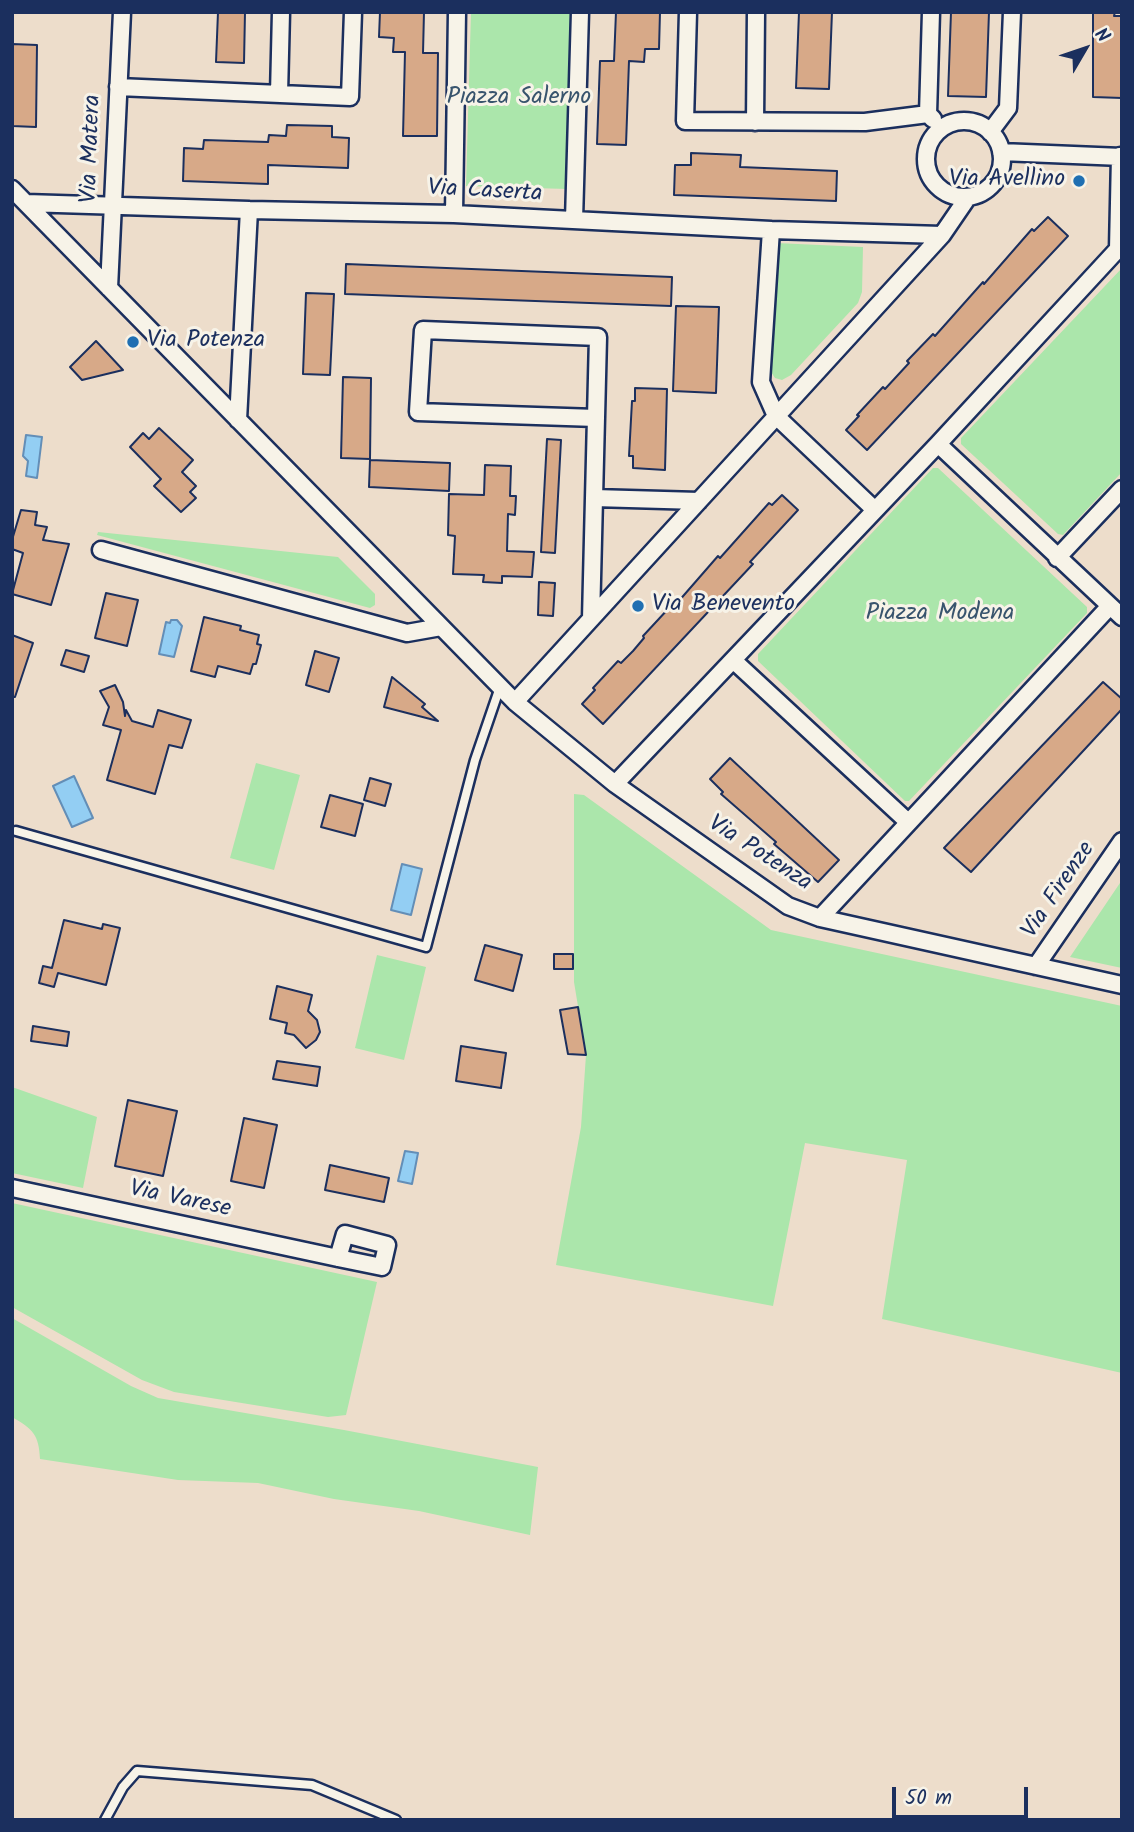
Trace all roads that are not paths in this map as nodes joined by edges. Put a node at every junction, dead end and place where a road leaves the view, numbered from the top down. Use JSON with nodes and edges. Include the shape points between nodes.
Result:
{"nodes":[{"id":1,"x":122,"y":12,"type":"edge"},
{"id":2,"x":281,"y":12,"type":"edge"},
{"id":3,"x":353,"y":12,"type":"edge"},
{"id":4,"x":457,"y":12,"type":"edge"},
{"id":5,"x":580,"y":12,"type":"edge"},
{"id":6,"x":688,"y":12,"type":"edge"},
{"id":7,"x":756,"y":12,"type":"edge"},
{"id":8,"x":931,"y":12,"type":"edge"},
{"id":9,"x":1012,"y":12,"type":"edge"},
{"id":10,"x":118,"y":88,"type":"junction"},
{"id":11,"x":279,"y":94,"type":"junction"},
{"id":12,"x":928,"y":114,"type":"junction"},
{"id":13,"x":755,"y":122,"type":"junction"},
{"id":14,"x":942,"y":128,"type":"junction"},
{"id":15,"x":990,"y":132,"type":"junction"},
{"id":16,"x":1001,"y":152,"type":"junction"},
{"id":17,"x":1121,"y":157,"type":"edge"},
{"id":18,"x":12,"y":189,"type":"edge"},
{"id":19,"x":968,"y":197,"type":"junction"},
{"id":20,"x":26,"y":203,"type":"junction"},
{"id":21,"x":113,"y":205,"type":"junction"},
{"id":22,"x":249,"y":210,"type":"junction"},
{"id":23,"x":454,"y":214,"type":"junction"},
{"id":24,"x":574,"y":220,"type":"junction"},
{"id":25,"x":771,"y":230,"type":"junction"},
{"id":26,"x":942,"y":235,"type":"junction"},
{"id":27,"x":1120,"y":249,"type":"edge"},
{"id":28,"x":110,"y":288,"type":"junction"},
{"id":29,"x":776,"y":416,"type":"junction"},
{"id":30,"x":596,"y":418,"type":"junction"},
{"id":31,"x":238,"y":420,"type":"junction"},
{"id":32,"x":938,"y":444,"type":"junction"},
{"id":33,"x":1122,"y":489,"type":"edge"},
{"id":34,"x":594,"y":498,"type":"junction"},
{"id":35,"x":699,"y":501,"type":"junction"},
{"id":36,"x":876,"y":510,"type":"junction"},
{"id":37,"x":101,"y":550,"type":"dead end"},
{"id":38,"x":1057,"y":558,"type":"junction"},
{"id":39,"x":1115,"y":612,"type":"edge"},
{"id":40,"x":591,"y":619,"type":"junction"},
{"id":41,"x":441,"y":627,"type":"junction"},
{"id":42,"x":733,"y":660,"type":"junction"},
{"id":43,"x":500,"y":687,"type":"junction"},
{"id":44,"x":515,"y":702,"type":"junction"},
{"id":45,"x":615,"y":784,"type":"junction"},
{"id":46,"x":908,"y":822,"type":"junction"},
{"id":47,"x":16,"y":831,"type":"dead end"},
{"id":48,"x":1122,"y":841,"type":"edge"},
{"id":49,"x":820,"y":918,"type":"junction"},
{"id":50,"x":1036,"y":966,"type":"junction"},
{"id":51,"x":1122,"y":985,"type":"edge"},
{"id":52,"x":12,"y":1188,"type":"edge"},
{"id":53,"x":338,"y":1258,"type":"dead end"},
{"id":54,"x":105,"y":1820,"type":"edge"},
{"id":55,"x":396,"y":1820,"type":"edge"}],
"edges":[{"from":1,"to":10,"type":"street","name":"Via Matera"},
{"from":2,"to":11,"type":"street"},
{"from":3,"to":11,"type":"street","via":[[350,97]]},
{"from":4,"to":23,"type":"street"},
{"from":5,"to":24,"type":"street"},
{"from":6,"to":13,"type":"street","via":[[685,121]]},
{"from":7,"to":13,"type":"street"},
{"from":8,"to":12,"type":"street"},
{"from":9,"to":15,"type":"street","via":[[1008,108]]},
{"from":10,"to":11,"type":"street"},
{"from":10,"to":21,"type":"street","name":"Via Matera"},
{"from":12,"to":13,"type":"street","via":[[865,122]]},
{"from":12,"to":14,"type":"street"},
{"from":14,"to":15,"type":"street","via":[[967,121]]},
{"from":14,"to":19,"type":"street","via":[[928,148],[928,172],[944,191]]},
{"from":15,"to":16,"type":"street"},
{"from":16,"to":17,"type":"street"},
{"from":16,"to":19,"type":"street","via":[[998,177],[980,194]]},
{"from":17,"to":27,"type":"street"},
{"from":18,"to":20,"type":"street","name":"Via Potenza"},
{"from":19,"to":26,"type":"street"},
{"from":20,"to":21,"type":"street","name":"Via Caserta"},
{"from":20,"to":28,"type":"street","name":"Via Potenza"},
{"from":21,"to":22,"type":"street","name":"Via Caserta"},
{"from":21,"to":28,"type":"street","name":"Via Matera"},
{"from":22,"to":23,"type":"street","name":"Via Caserta"},
{"from":22,"to":31,"type":"street"},
{"from":23,"to":24,"type":"street","name":"Via Caserta"},
{"from":24,"to":25,"type":"street","name":"Via Caserta"},
{"from":25,"to":26,"type":"street","name":"Via Caserta"},
{"from":25,"to":29,"type":"street","via":[[761,382]]},
{"from":26,"to":29,"type":"street"},
{"from":27,"to":32,"type":"street"},
{"from":28,"to":31,"type":"street","name":"Via Potenza"},
{"from":29,"to":35,"type":"street"},
{"from":29,"to":36,"type":"street"},
{"from":30,"to":30,"type":"street","via":[[598,337],[423,330],[418,412]]},
{"from":30,"to":34,"type":"street"},
{"from":31,"to":41,"type":"street","name":"Via Potenza"},
{"from":32,"to":36,"type":"street"},
{"from":32,"to":38,"type":"street"},
{"from":33,"to":38,"type":"street"},
{"from":34,"to":35,"type":"street"},
{"from":34,"to":40,"type":"street"},
{"from":35,"to":40,"type":"street"},
{"from":36,"to":42,"type":"street"},
{"from":37,"to":41,"type":"street","via":[[407,633]]},
{"from":38,"to":39,"type":"street"},
{"from":39,"to":46,"type":"street"},
{"from":40,"to":44,"type":"street"},
{"from":41,"to":43,"type":"street","name":"Via Potenza"},
{"from":42,"to":45,"type":"street"},
{"from":42,"to":46,"type":"street"},
{"from":43,"to":44,"type":"street","name":"Via Potenza"},
{"from":43,"to":47,"type":"lane","via":[[475,760],[426,947]]},
{"from":44,"to":45,"type":"street","name":"Via Potenza"},
{"from":45,"to":49,"type":"street","name":"Via Potenza","via":[[788,906]]},
{"from":46,"to":49,"type":"street"},
{"from":48,"to":50,"type":"street","name":"Via Firenze"},
{"from":49,"to":50,"type":"street","name":"Via Potenza"},
{"from":50,"to":51,"type":"street","name":"Via Potenza"},
{"from":52,"to":53,"type":"street","name":"Via Varese"},
{"from":54,"to":55,"type":"lane","via":[[137,1771],[312,1785]]}]}
